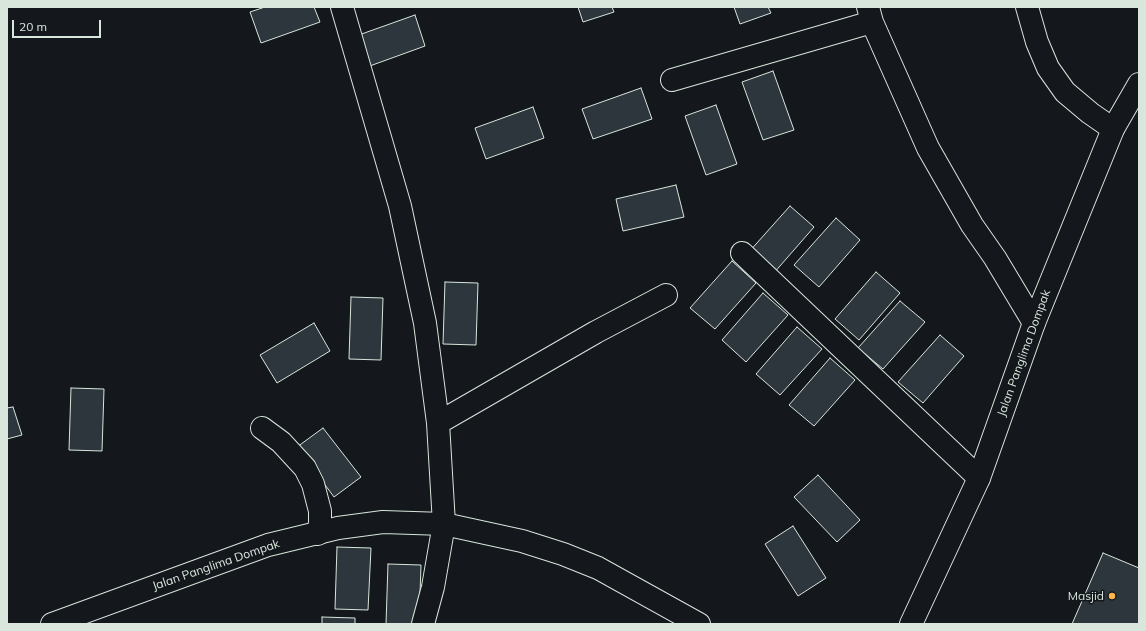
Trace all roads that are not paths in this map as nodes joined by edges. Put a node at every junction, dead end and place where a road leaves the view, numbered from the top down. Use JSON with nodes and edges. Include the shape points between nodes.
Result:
{"nodes":[{"id":1,"x":342,"y":7,"type":"edge"},
{"id":2,"x":1027,"y":7,"type":"edge"},
{"id":3,"x":870,"y":14,"type":"edge"},
{"id":4,"x":672,"y":80,"type":"dead end"},
{"id":5,"x":1139,"y":84,"type":"edge"},
{"id":6,"x":1113,"y":129,"type":"junction"},
{"id":7,"x":742,"y":253,"type":"dead end"},
{"id":8,"x":666,"y":295,"type":"dead end"},
{"id":9,"x":1034,"y":324,"type":"junction"},
{"id":10,"x":438,"y":423,"type":"junction"},
{"id":11,"x":262,"y":428,"type":"dead end"},
{"id":12,"x":979,"y":478,"type":"junction"},
{"id":13,"x":444,"y":524,"type":"junction"},
{"id":14,"x":318,"y":534,"type":"junction"},
{"id":15,"x":52,"y":624,"type":"edge"},
{"id":16,"x":422,"y":624,"type":"edge"},
{"id":17,"x":700,"y":624,"type":"edge"},
{"id":18,"x":911,"y":624,"type":"edge"}],
"edges":[{"from":1,"to":10,"type":"street","via":[[400,206],[424,324]]},
{"from":2,"to":6,"type":"street","via":[[1048,68],[1065,92]]},
{"from":3,"to":4,"type":"street"},
{"from":3,"to":9,"type":"street","via":[[928,148],[972,225]]},
{"from":5,"to":6,"type":"street","name":"Jalan Panglima Dompak"},
{"from":6,"to":9,"type":"street","name":"Jalan Panglima Dompak"},
{"from":7,"to":12,"type":"street"},
{"from":8,"to":10,"type":"street","via":[[596,332]]},
{"from":9,"to":12,"type":"street","name":"Jalan Panglima Dompak"},
{"from":10,"to":13,"type":"street"},
{"from":11,"to":14,"type":"street","via":[[281,442],[305,468],[313,484],[320,511]]},
{"from":12,"to":18,"type":"street","name":"Jalan Panglima Dompak"},
{"from":13,"to":14,"type":"street","name":"Jalan Panglima Dompak","via":[[383,522],[338,528]]},
{"from":13,"to":16,"type":"street","via":[[433,587]]},
{"from":13,"to":17,"type":"street","name":"Jalan Panglima Dompak","via":[[522,541],[563,554],[598,568]]},
{"from":14,"to":15,"type":"street","name":"Jalan Panglima Dompak","via":[[268,545]]}]}
